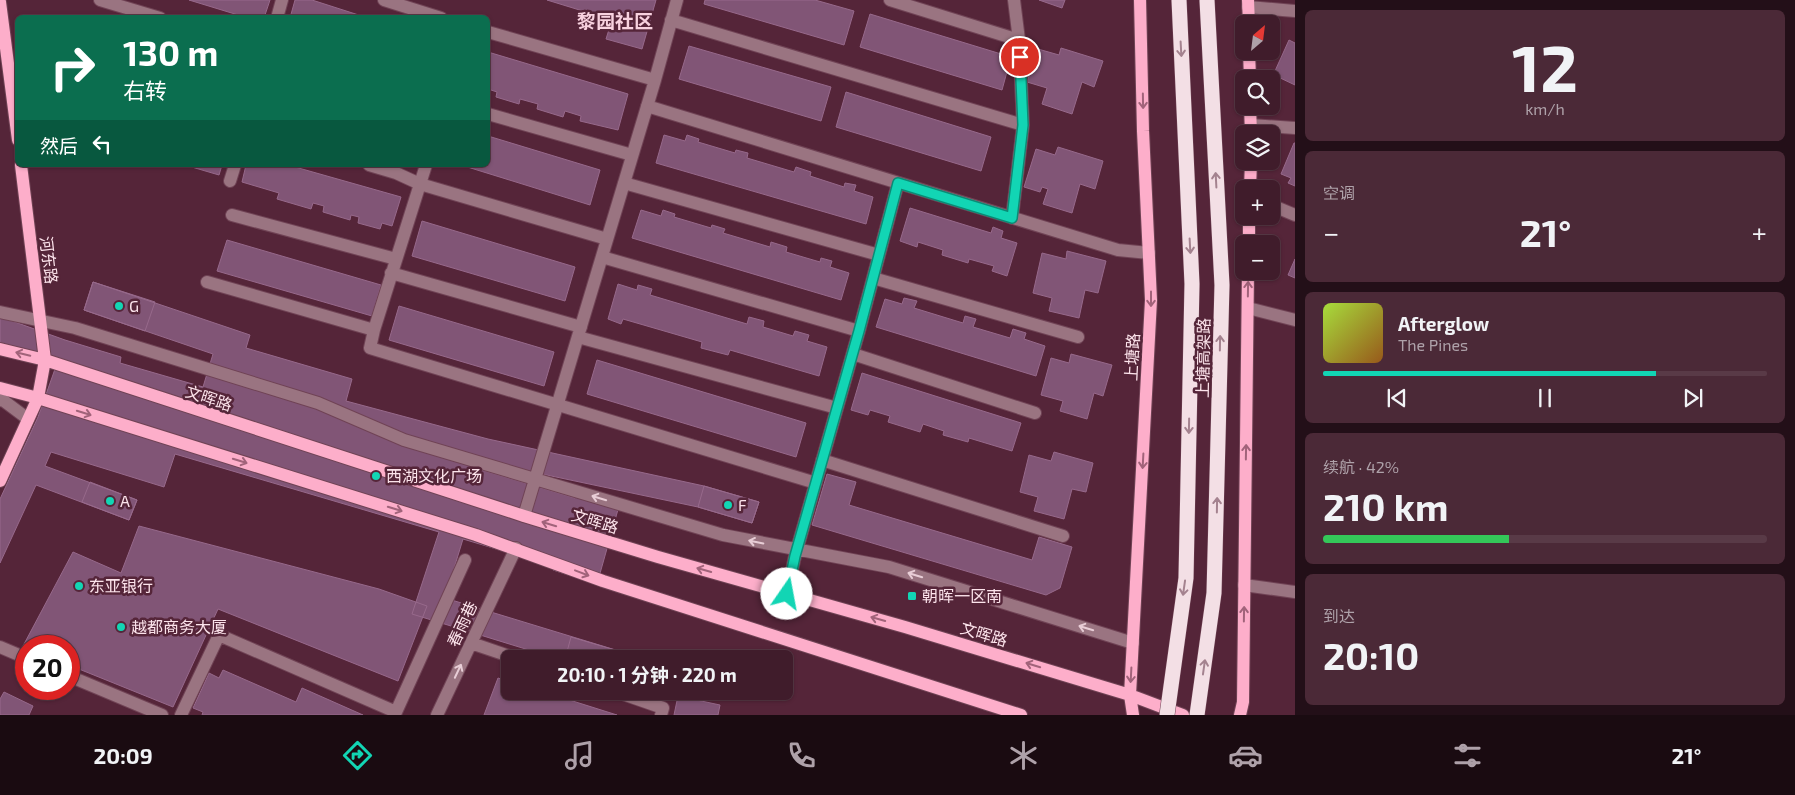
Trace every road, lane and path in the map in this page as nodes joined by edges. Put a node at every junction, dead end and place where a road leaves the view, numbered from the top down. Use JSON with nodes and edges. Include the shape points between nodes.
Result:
{"nodes":[{"id":1,"x":100,"y":0,"type":"edge"},
{"id":2,"x":282,"y":0,"type":"edge"},
{"id":3,"x":384,"y":0,"type":"edge"},
{"id":4,"x":677,"y":0,"type":"edge"},
{"id":5,"x":890,"y":0,"type":"edge"},
{"id":6,"x":1014,"y":0,"type":"edge"},
{"id":7,"x":1140,"y":0,"type":"edge"},
{"id":8,"x":1179,"y":0,"type":"edge"},
{"id":9,"x":1207,"y":0,"type":"edge"},
{"id":10,"x":0,"y":2,"type":"edge"},
{"id":11,"x":405,"y":3,"type":"edge"},
{"id":12,"x":1248,"y":4,"type":"edge"},
{"id":13,"x":1295,"y":11,"type":"edge"},
{"id":14,"x":150,"y":15,"type":"edge"},
{"id":15,"x":278,"y":15,"type":"edge"},
{"id":16,"x":433,"y":15,"type":"edge"},
{"id":17,"x":671,"y":20,"type":"junction"},
{"id":18,"x":490,"y":33,"type":"edge"},
{"id":19,"x":1019,"y":40,"type":"junction"},
{"id":20,"x":655,"y":80,"type":"junction"},
{"id":21,"x":647,"y":106,"type":"junction"},
{"id":22,"x":490,"y":115,"type":"edge"},
{"id":23,"x":15,"y":117,"type":"edge"},
{"id":24,"x":1023,"y":125,"type":"junction"},
{"id":25,"x":1280,"y":128,"type":"edge"},
{"id":26,"x":1295,"y":128,"type":"edge"},
{"id":27,"x":632,"y":155,"type":"junction"},
{"id":28,"x":21,"y":167,"type":"edge"},
{"id":29,"x":234,"y":167,"type":"edge"},
{"id":30,"x":376,"y":167,"type":"edge"},
{"id":31,"x":425,"y":167,"type":"edge"},
{"id":32,"x":230,"y":181,"type":"dead end"},
{"id":33,"x":624,"y":183,"type":"junction"},
{"id":34,"x":898,"y":183,"type":"junction"},
{"id":35,"x":420,"y":184,"type":"junction"},
{"id":36,"x":1280,"y":209,"type":"edge"},
{"id":37,"x":232,"y":215,"type":"dead end"},
{"id":38,"x":1295,"y":215,"type":"edge"},
{"id":39,"x":1012,"y":218,"type":"junction"},
{"id":40,"x":607,"y":238,"type":"junction"},
{"id":41,"x":1149,"y":253,"type":"junction"},
{"id":42,"x":879,"y":255,"type":"junction"},
{"id":43,"x":602,"y":257,"type":"junction"},
{"id":44,"x":396,"y":259,"type":"junction"},
{"id":45,"x":391,"y":273,"type":"junction"},
{"id":46,"x":873,"y":278,"type":"junction"},
{"id":47,"x":1248,"y":280,"type":"edge"},
{"id":48,"x":206,"y":282,"type":"dead end"},
{"id":49,"x":1248,"y":308,"type":"junction"},
{"id":50,"x":0,"y":312,"type":"edge"},
{"id":51,"x":40,"y":320,"type":"junction"},
{"id":52,"x":1295,"y":320,"type":"edge"},
{"id":53,"x":374,"y":330,"type":"junction"},
{"id":54,"x":859,"y":331,"type":"junction"},
{"id":55,"x":579,"y":332,"type":"junction"},
{"id":56,"x":1078,"y":337,"type":"dead end"},
{"id":57,"x":0,"y":349,"type":"edge"},
{"id":58,"x":853,"y":354,"type":"junction"},
{"id":59,"x":45,"y":360,"type":"junction"},
{"id":60,"x":0,"y":388,"type":"edge"},
{"id":61,"x":38,"y":398,"type":"junction"},
{"id":62,"x":0,"y":400,"type":"edge"},
{"id":63,"x":557,"y":404,"type":"junction"},
{"id":64,"x":837,"y":408,"type":"junction"},
{"id":65,"x":1035,"y":413,"type":"dead end"},
{"id":66,"x":28,"y":419,"type":"junction"},
{"id":67,"x":822,"y":460,"type":"junction"},
{"id":68,"x":535,"y":479,"type":"junction"},
{"id":69,"x":0,"y":481,"type":"edge"},
{"id":70,"x":816,"y":483,"type":"junction"},
{"id":71,"x":524,"y":516,"type":"junction"},
{"id":72,"x":1063,"y":536,"type":"dead end"},
{"id":73,"x":516,"y":548,"type":"junction"},
{"id":74,"x":797,"y":551,"type":"junction"},
{"id":75,"x":465,"y":560,"type":"dead end"},
{"id":76,"x":1244,"y":584,"type":"junction"},
{"id":77,"x":1295,"y":592,"type":"edge"},
{"id":78,"x":787,"y":594,"type":"junction"},
{"id":79,"x":471,"y":643,"type":"junction"},
{"id":80,"x":1133,"y":643,"type":"junction"},
{"id":81,"x":0,"y":647,"type":"edge"},
{"id":82,"x":15,"y":653,"type":"edge"},
{"id":83,"x":501,"y":653,"type":"edge"},
{"id":84,"x":80,"y":681,"type":"edge"},
{"id":85,"x":1130,"y":695,"type":"junction"},
{"id":86,"x":640,"y":700,"type":"edge"},
{"id":87,"x":162,"y":715,"type":"edge"},
{"id":88,"x":181,"y":715,"type":"edge"},
{"id":89,"x":437,"y":715,"type":"edge"},
{"id":90,"x":661,"y":715,"type":"edge"},
{"id":91,"x":1021,"y":715,"type":"edge"},
{"id":92,"x":1132,"y":715,"type":"edge"},
{"id":93,"x":1167,"y":715,"type":"edge"},
{"id":94,"x":1183,"y":715,"type":"edge"},
{"id":95,"x":1196,"y":715,"type":"edge"},
{"id":96,"x":1240,"y":715,"type":"edge"}],
"edges":[{"from":1,"to":14,"type":"street"},
{"from":2,"to":15,"type":"street"},
{"from":3,"to":11,"type":"street"},
{"from":4,"to":17,"type":"street"},
{"from":5,"to":19,"type":"street"},
{"from":6,"to":19,"type":"street"},
{"from":7,"to":41,"type":"main road","name":"上塘路","one_way":true},
{"from":8,"to":93,"type":"highway","name":"上塘高架路","one_way":true,"bridge":true,"via":[[1192,284],[1186,578]]},
{"from":95,"to":9,"type":"highway","name":"上塘高架路","one_way":true,"bridge":true,"via":[[1214,593],[1222,285]]},
{"from":10,"to":23,"type":"main road"},
{"from":11,"to":16,"type":"street"},
{"from":12,"to":13,"type":"street"},
{"from":17,"to":20,"type":"street"},
{"from":17,"to":24,"type":"street"},
{"from":18,"to":20,"type":"street"},
{"from":19,"to":24,"type":"street"},
{"from":20,"to":21,"type":"street"},
{"from":21,"to":27,"type":"street"},
{"from":21,"to":34,"type":"street"},
{"from":22,"to":27,"type":"street"},
{"from":24,"to":39,"type":"street"},
{"from":25,"to":26,"type":"street"},
{"from":27,"to":33,"type":"street"},
{"from":28,"to":51,"type":"main road","name":"河东路"},
{"from":29,"to":32,"type":"street"},
{"from":30,"to":35,"type":"street"},
{"from":31,"to":35,"type":"street"},
{"from":33,"to":40,"type":"street"},
{"from":33,"to":42,"type":"street"},
{"from":34,"to":39,"type":"street"},
{"from":34,"to":42,"type":"street"},
{"from":35,"to":40,"type":"street"},
{"from":35,"to":44,"type":"street"},
{"from":36,"to":38,"type":"street"},
{"from":37,"to":44,"type":"street"},
{"from":39,"to":41,"type":"street","via":[[1118,250]]},
{"from":40,"to":43,"type":"street"},
{"from":41,"to":80,"type":"main road","name":"上塘路","one_way":true,"via":[[1151,300]]},
{"from":42,"to":46,"type":"street"},
{"from":43,"to":54,"type":"street"},
{"from":43,"to":55,"type":"street"},
{"from":44,"to":45,"type":"street"},
{"from":45,"to":53,"type":"street"},
{"from":45,"to":55,"type":"street"},
{"from":46,"to":54,"type":"street"},
{"from":46,"to":56,"type":"street"},
{"from":49,"to":47,"type":"main road","one_way":true},
{"from":48,"to":53,"type":"street"},
{"from":49,"to":52,"type":"street"},
{"from":76,"to":49,"type":"main road","one_way":true},
{"from":50,"to":51,"type":"street"},
{"from":51,"to":59,"type":"main road","name":"河东路"},
{"from":51,"to":68,"type":"street","via":[[318,403],[404,440]]},
{"from":53,"to":63,"type":"street","via":[[370,348]]},
{"from":54,"to":58,"type":"street"},
{"from":55,"to":63,"type":"street"},
{"from":55,"to":64,"type":"street"},
{"from":59,"to":57,"type":"main road","name":"文晖路","one_way":true},
{"from":58,"to":64,"type":"street"},
{"from":58,"to":65,"type":"street"},
{"from":59,"to":61,"type":"main road","name":"河东路"},
{"from":59,"to":71,"type":"main road","name":"文晖路"},
{"from":60,"to":61,"type":"main road"},
{"from":61,"to":66,"type":"main road","name":"河东路"},
{"from":61,"to":73,"type":"main road","one_way":true},
{"from":62,"to":66,"type":"street"},
{"from":63,"to":68,"type":"street"},
{"from":63,"to":70,"type":"street"},
{"from":64,"to":67,"type":"street"},
{"from":66,"to":69,"type":"main road","name":"河东路"},
{"from":67,"to":70,"type":"street"},
{"from":67,"to":72,"type":"street"},
{"from":68,"to":71,"type":"street"},
{"from":74,"to":68,"type":"street","one_way":true,"via":[[723,535]]},
{"from":70,"to":74,"type":"street"},
{"from":78,"to":71,"type":"main road","name":"文晖路","one_way":true},
{"from":73,"to":79,"type":"street","name":"春雨巷"},
{"from":73,"to":91,"type":"main road","one_way":true,"via":[[603,581]]},
{"from":74,"to":78,"type":"street"},
{"from":80,"to":74,"type":"street","one_way":true,"via":[[889,567]]},
{"from":75,"to":88,"type":"street","via":[[396,712],[219,635]]},
{"from":76,"to":77,"type":"street"},
{"from":96,"to":76,"type":"main road","one_way":true,"via":[[1243,702]]},
{"from":85,"to":78,"type":"main road","name":"文晖路","one_way":true},
{"from":79,"to":83,"type":"street"},
{"from":89,"to":79,"type":"street","name":"春雨巷","one_way":true},
{"from":80,"to":85,"type":"main road","name":"上塘路","one_way":true},
{"from":81,"to":82,"type":"street"},
{"from":84,"to":87,"type":"street"},
{"from":85,"to":92,"type":"main road","name":"上塘路"},
{"from":85,"to":94,"type":"main road","name":"文晖路"},
{"from":86,"to":90,"type":"street","via":[[663,708]]}]}
